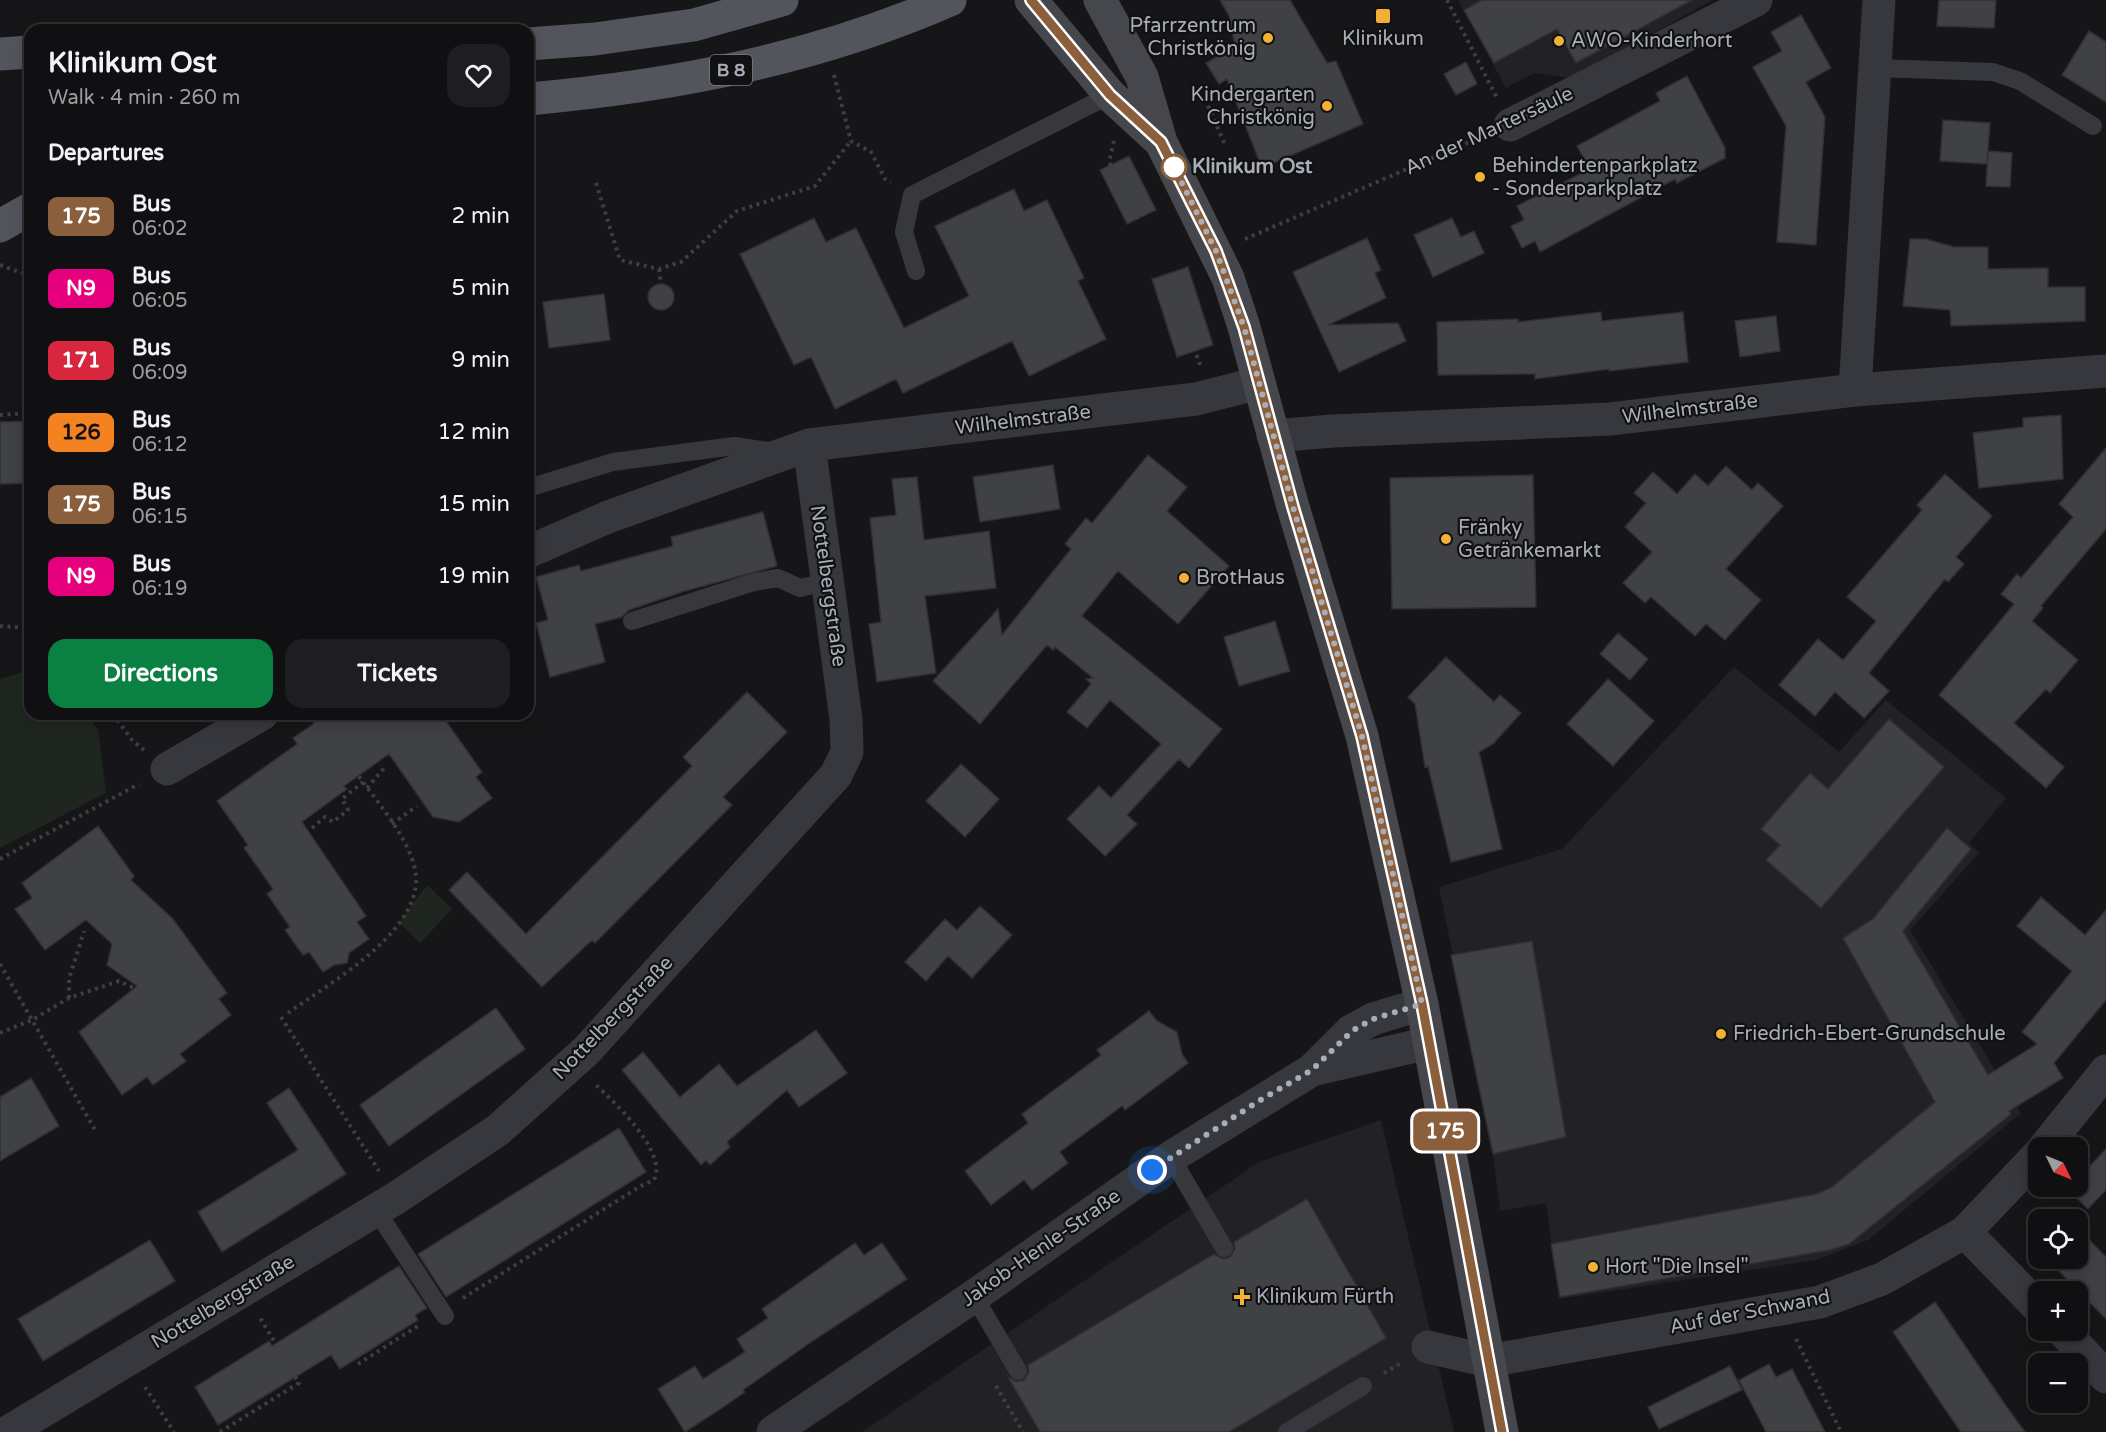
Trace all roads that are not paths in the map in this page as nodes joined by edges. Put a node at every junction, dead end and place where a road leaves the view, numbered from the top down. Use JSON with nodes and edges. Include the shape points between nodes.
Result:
{"nodes":[{"id":1,"x":782,"y":0,"type":"edge"},
{"id":2,"x":950,"y":0,"type":"edge"},
{"id":3,"x":1031,"y":0,"type":"edge"},
{"id":4,"x":1100,"y":0,"type":"edge"},
{"id":5,"x":1756,"y":0,"type":"edge"},
{"id":6,"x":1879,"y":0,"type":"edge"},
{"id":7,"x":534,"y":44,"type":"edge"},
{"id":8,"x":24,"y":52,"type":"edge"},
{"id":9,"x":0,"y":54,"type":"edge"},
{"id":10,"x":1875,"y":68,"type":"junction"},
{"id":11,"x":1110,"y":95,"type":"junction"},
{"id":12,"x":534,"y":98,"type":"edge"},
{"id":13,"x":1510,"y":124,"type":"road end"},
{"id":14,"x":2093,"y":126,"type":"dead end"},
{"id":15,"x":1161,"y":142,"type":"junction"},
{"id":16,"x":24,"y":212,"type":"edge"},
{"id":17,"x":0,"y":226,"type":"edge"},
{"id":18,"x":916,"y":271,"type":"dead end"},
{"id":19,"x":2106,"y":371,"type":"edge"},
{"id":20,"x":1259,"y":383,"type":"junction"},
{"id":21,"x":1855,"y":390,"type":"junction"},
{"id":22,"x":1273,"y":436,"type":"junction"},
{"id":23,"x":797,"y":449,"type":"junction"},
{"id":24,"x":534,"y":486,"type":"edge"},
{"id":25,"x":534,"y":549,"type":"edge"},
{"id":26,"x":827,"y":582,"type":"junction"},
{"id":27,"x":632,"y":621,"type":"dead end"},
{"id":28,"x":252,"y":720,"type":"edge"},
{"id":29,"x":167,"y":769,"type":"road end"},
{"id":30,"x":1422,"y":1004,"type":"junction"},
{"id":31,"x":1429,"y":1043,"type":"junction"},
{"id":32,"x":1312,"y":1070,"type":"junction"},
{"id":33,"x":2106,"y":1071,"type":"edge"},
{"id":34,"x":2053,"y":1137,"type":"edge"},
{"id":35,"x":1171,"y":1157,"type":"junction"},
{"id":36,"x":2028,"y":1166,"type":"edge"},
{"id":37,"x":386,"y":1204,"type":"junction"},
{"id":38,"x":1965,"y":1232,"type":"junction"},
{"id":39,"x":1224,"y":1248,"type":"dead end"},
{"id":40,"x":974,"y":1296,"type":"junction"},
{"id":41,"x":2028,"y":1296,"type":"edge"},
{"id":42,"x":443,"y":1314,"type":"road end"},
{"id":43,"x":2072,"y":1341,"type":"edge"},
{"id":44,"x":1428,"y":1347,"type":"road end"},
{"id":45,"x":1488,"y":1361,"type":"junction"},
{"id":46,"x":1018,"y":1371,"type":"dead end"},
{"id":47,"x":2106,"y":1377,"type":"edge"},
{"id":48,"x":1363,"y":1386,"type":"road end"},
{"id":49,"x":8,"y":1432,"type":"edge"},
{"id":50,"x":773,"y":1432,"type":"edge"},
{"id":51,"x":1287,"y":1432,"type":"edge"},
{"id":52,"x":1502,"y":1432,"type":"edge"}],
"edges":[{"from":1,"to":7,"type":"main road","via":[[694,25]]},
{"from":2,"to":12,"type":"main road","number":"B 8","via":[[826,45],[703,77]]},
{"from":3,"to":11,"type":"street"},
{"from":4,"to":15,"type":"street","via":[[1142,77]]},
{"from":5,"to":13,"type":"street","name":"An der Martersäule"},
{"from":6,"to":10,"type":"street"},
{"from":8,"to":9,"type":"main road"},
{"from":10,"to":14,"type":"lane","via":[[1994,72],[2020,81]]},
{"from":10,"to":21,"type":"street"},
{"from":11,"to":15,"type":"street"},
{"from":11,"to":18,"type":"lane","via":[[912,195],[904,232]]},
{"from":15,"to":20,"type":"street","via":[[1216,251],[1241,317]]},
{"from":16,"to":17,"type":"main road"},
{"from":19,"to":21,"type":"street","name":"Wilhelmstraße"},
{"from":20,"to":22,"type":"street"},
{"from":20,"to":23,"type":"street","name":"Wilhelmstraße","via":[[1196,399]]},
{"from":21,"to":22,"type":"street","name":"Wilhelmstraße","via":[[1610,419]]},
{"from":22,"to":30,"type":"street","via":[[1362,736]]},
{"from":23,"to":24,"type":"lane","name":"Wilhelmstraße","via":[[734,446],[613,462]]},
{"from":23,"to":25,"type":"street","name":"Wilhelmstraße","via":[[608,517]]},
{"from":23,"to":26,"type":"street","name":"Nottelbergstraße"},
{"from":26,"to":27,"type":"lane","via":[[800,588],[778,578],[754,582]]},
{"from":26,"to":37,"type":"street","name":"Nottelbergstraße","via":[[846,719],[847,752],[836,775],[573,1063],[498,1130]]},
{"from":28,"to":29,"type":"street"},
{"from":30,"to":31,"type":"street"},
{"from":30,"to":32,"type":"street","name":"Jakob-Henle-Straße","via":[[1373,1019],[1352,1031]]},
{"from":31,"to":32,"type":"street","name":"Jakob-Henle-Straße"},
{"from":31,"to":45,"type":"street"},
{"from":32,"to":35,"type":"street","name":"Jakob-Henle-Straße"},
{"from":33,"to":34,"type":"street"},
{"from":35,"to":39,"type":"lane"},
{"from":35,"to":40,"type":"street","name":"Jakob-Henle-Straße"},
{"from":36,"to":38,"type":"street","name":"Auf der Schwand"},
{"from":37,"to":42,"type":"lane"},
{"from":37,"to":49,"type":"street","name":"Nottelbergstraße"},
{"from":38,"to":41,"type":"street"},
{"from":38,"to":45,"type":"street","name":"Auf der Schwand","via":[[1882,1279],[1820,1302]]},
{"from":40,"to":46,"type":"lane"},
{"from":40,"to":50,"type":"street","name":"Jakob-Henle-Straße"},
{"from":43,"to":47,"type":"street"},
{"from":44,"to":45,"type":"street"},
{"from":45,"to":52,"type":"street"},
{"from":48,"to":51,"type":"lane"}]}
